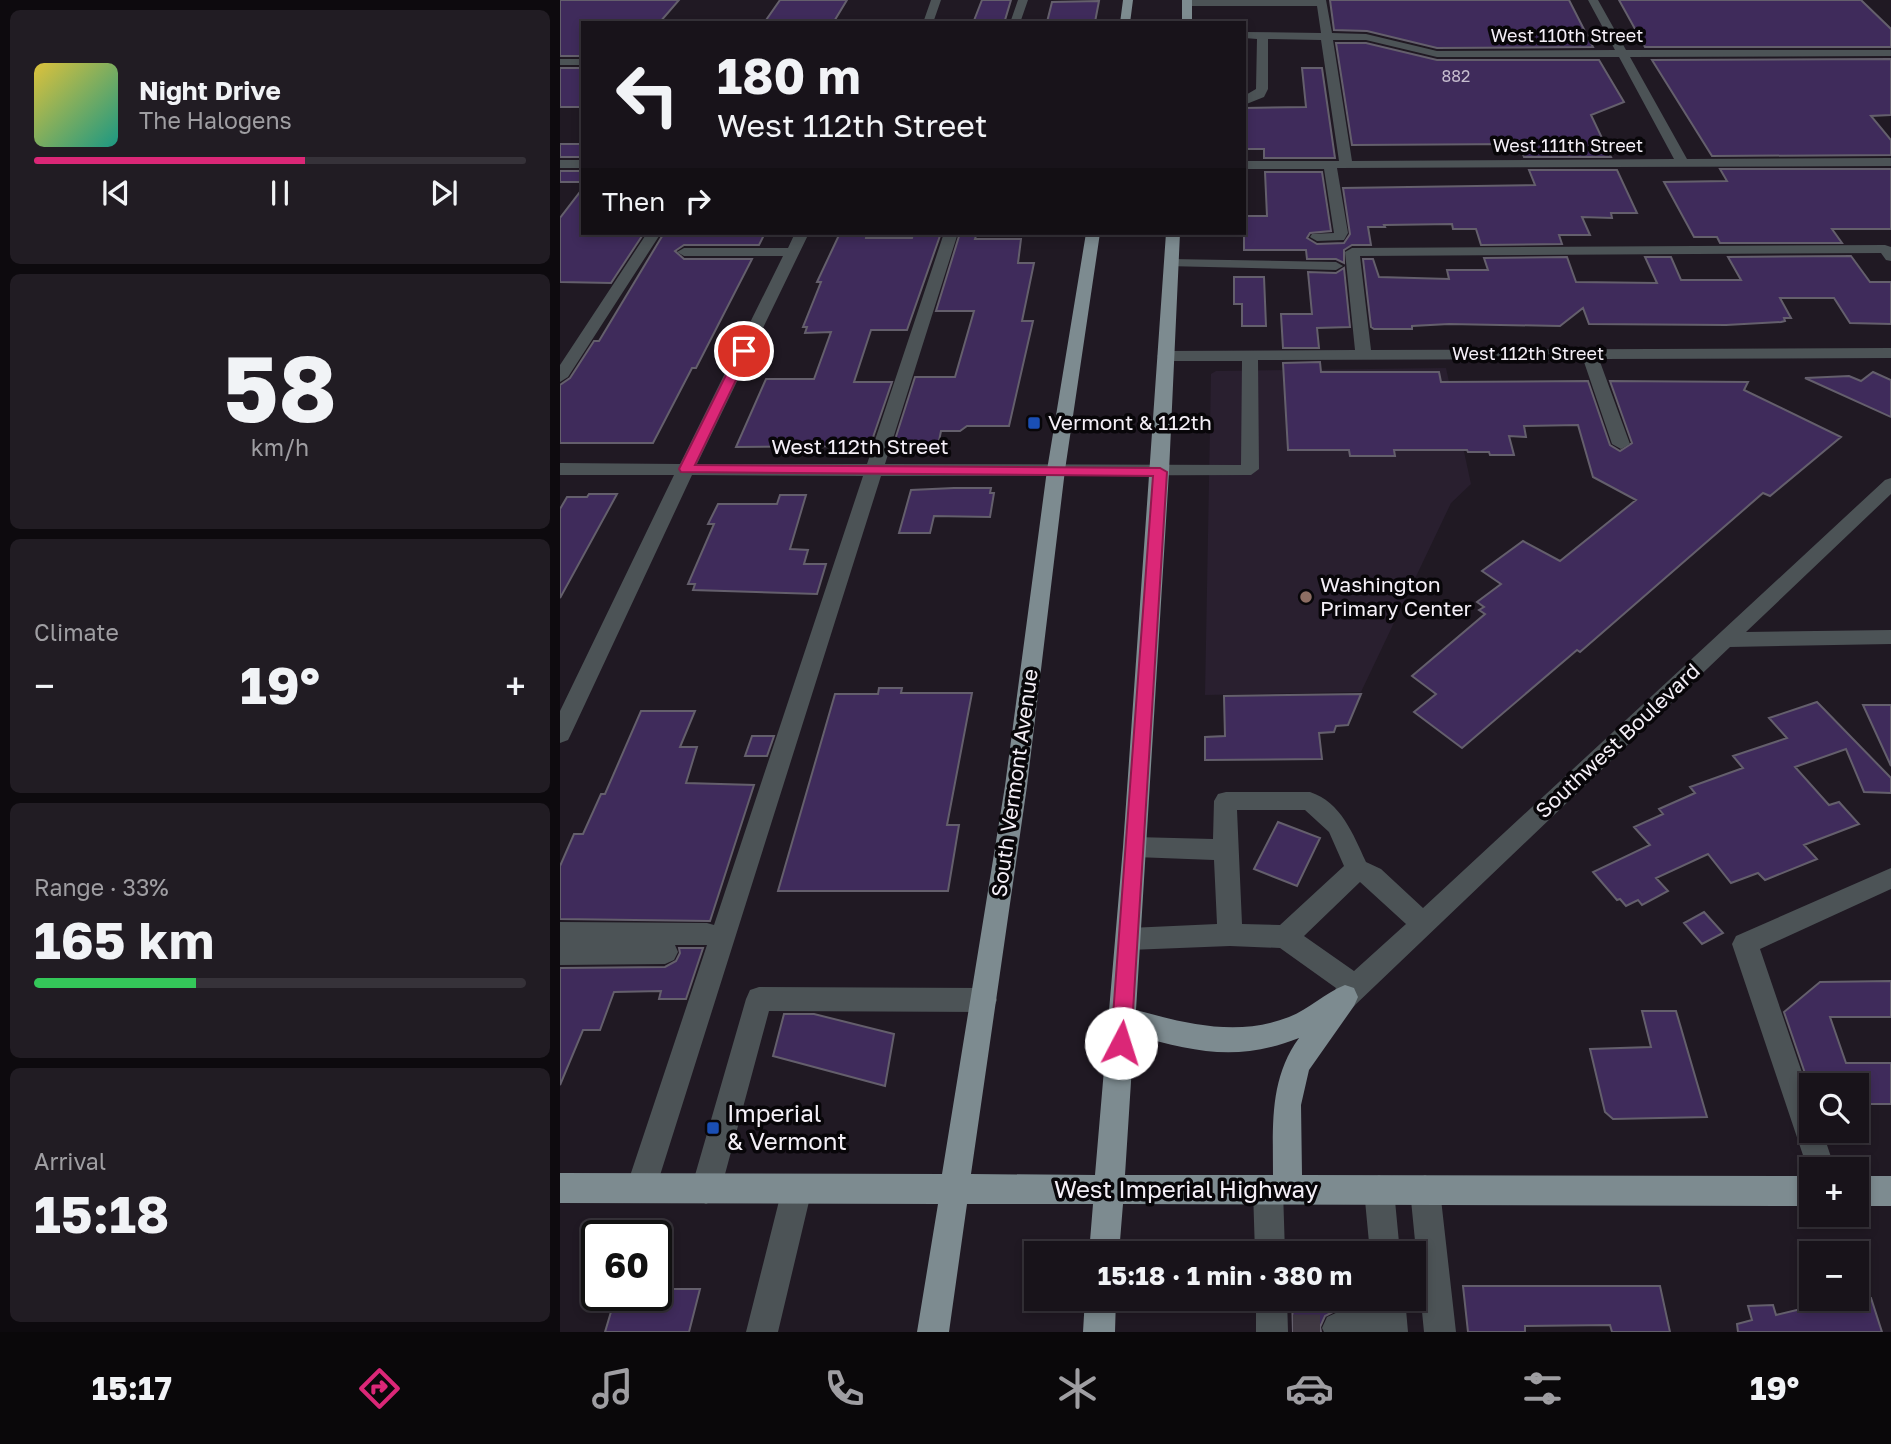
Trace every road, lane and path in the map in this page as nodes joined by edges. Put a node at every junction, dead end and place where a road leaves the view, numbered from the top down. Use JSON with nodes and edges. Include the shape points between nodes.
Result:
{"nodes":[{"id":1,"x":936,"y":0,"type":"edge"},
{"id":2,"x":1023,"y":0,"type":"edge"},
{"id":3,"x":1128,"y":0,"type":"edge"},
{"id":4,"x":1593,"y":0,"type":"edge"},
{"id":5,"x":1321,"y":1,"type":"edge"},
{"id":6,"x":1187,"y":2,"type":"edge"},
{"id":7,"x":929,"y":20,"type":"dead end"},
{"id":8,"x":1016,"y":21,"type":"edge"},
{"id":9,"x":1125,"y":21,"type":"edge"},
{"id":10,"x":1186,"y":21,"type":"edge"},
{"id":11,"x":1246,"y":35,"type":"edge"},
{"id":12,"x":1263,"y":35,"type":"junction"},
{"id":13,"x":1326,"y":35,"type":"junction"},
{"id":14,"x":1891,"y":53,"type":"edge"},
{"id":15,"x":1622,"y":54,"type":"junction"},
{"id":16,"x":560,"y":62,"type":"edge"},
{"id":17,"x":581,"y":62,"type":"edge"},
{"id":18,"x":1246,"y":100,"type":"edge"},
{"id":19,"x":1891,"y":162,"type":"edge"},
{"id":20,"x":1683,"y":163,"type":"junction"},
{"id":21,"x":581,"y":164,"type":"edge"},
{"id":22,"x":1330,"y":164,"type":"junction"},
{"id":23,"x":1346,"y":164,"type":"junction"},
{"id":24,"x":561,"y":165,"type":"edge"},
{"id":25,"x":1246,"y":165,"type":"edge"},
{"id":26,"x":653,"y":235,"type":"edge"},
{"id":27,"x":801,"y":235,"type":"edge"},
{"id":28,"x":950,"y":235,"type":"edge"},
{"id":29,"x":1093,"y":235,"type":"edge"},
{"id":30,"x":1173,"y":235,"type":"edge"},
{"id":31,"x":1317,"y":237,"type":"dead end"},
{"id":32,"x":684,"y":251,"type":"dead end"},
{"id":33,"x":793,"y":252,"type":"junction"},
{"id":34,"x":1891,"y":257,"type":"edge"},
{"id":35,"x":1171,"y":263,"type":"junction"},
{"id":36,"x":1336,"y":266,"type":"dead end"},
{"id":37,"x":1891,"y":353,"type":"edge"},
{"id":38,"x":1589,"y":354,"type":"junction"},
{"id":39,"x":1363,"y":355,"type":"junction"},
{"id":40,"x":1165,"y":356,"type":"junction"},
{"id":41,"x":1250,"y":356,"type":"junction"},
{"id":42,"x":560,"y":377,"type":"edge"},
{"id":43,"x":1621,"y":443,"type":"dead end"},
{"id":44,"x":560,"y":469,"type":"edge"},
{"id":45,"x":686,"y":469,"type":"junction"},
{"id":46,"x":873,"y":469,"type":"junction"},
{"id":47,"x":1056,"y":470,"type":"junction"},
{"id":48,"x":1160,"y":472,"type":"junction"},
{"id":49,"x":1891,"y":484,"type":"edge"},
{"id":50,"x":1891,"y":637,"type":"edge"},
{"id":51,"x":1726,"y":640,"type":"junction"},
{"id":52,"x":560,"y":734,"type":"edge"},
{"id":53,"x":1135,"y":847,"type":"junction"},
{"id":54,"x":1225,"y":850,"type":"junction"},
{"id":55,"x":1357,"y":869,"type":"junction"},
{"id":56,"x":1891,"y":878,"type":"edge"},
{"id":57,"x":1423,"y":924,"type":"junction"},
{"id":58,"x":560,"y":933,"type":"edge"},
{"id":59,"x":707,"y":934,"type":"dead end"},
{"id":60,"x":1230,"y":935,"type":"junction"},
{"id":61,"x":1285,"y":937,"type":"junction"},
{"id":62,"x":1129,"y":939,"type":"junction"},
{"id":63,"x":664,"y":952,"type":"dead end"},
{"id":64,"x":560,"y":953,"type":"edge"},
{"id":65,"x":1350,"y":992,"type":"junction"},
{"id":66,"x":984,"y":1000,"type":"junction"},
{"id":67,"x":1123,"y":1019,"type":"junction"},
{"id":68,"x":1817,"y":1157,"type":"edge"},
{"id":69,"x":560,"y":1188,"type":"edge"},
{"id":70,"x":641,"y":1188,"type":"junction"},
{"id":71,"x":706,"y":1189,"type":"junction"},
{"id":72,"x":797,"y":1189,"type":"junction"},
{"id":73,"x":955,"y":1189,"type":"junction"},
{"id":74,"x":1107,"y":1189,"type":"junction"},
{"id":75,"x":1424,"y":1190,"type":"junction"},
{"id":76,"x":1278,"y":1191,"type":"junction"},
{"id":77,"x":1379,"y":1191,"type":"junction"},
{"id":78,"x":1799,"y":1191,"type":"edge"},
{"id":79,"x":1869,"y":1191,"type":"edge"},
{"id":80,"x":1891,"y":1191,"type":"edge"},
{"id":81,"x":1105,"y":1241,"type":"edge"},
{"id":82,"x":1272,"y":1241,"type":"edge"},
{"id":83,"x":1384,"y":1241,"type":"edge"},
{"id":84,"x":1100,"y":1311,"type":"edge"},
{"id":85,"x":1391,"y":1319,"type":"edge"},
{"id":86,"x":1338,"y":1328,"type":"dead end"},
{"id":87,"x":762,"y":1332,"type":"edge"},
{"id":88,"x":933,"y":1332,"type":"edge"},
{"id":89,"x":1099,"y":1332,"type":"edge"},
{"id":90,"x":1440,"y":1332,"type":"edge"}],
"edges":[{"from":1,"to":7,"type":"street"},
{"from":2,"to":8,"type":"street"},
{"from":3,"to":9,"type":"main road"},
{"from":4,"to":15,"type":"street"},
{"from":5,"to":6,"type":"street"},
{"from":5,"to":13,"type":"street"},
{"from":6,"to":10,"type":"main road"},
{"from":11,"to":12,"type":"street","name":"West 110th Street"},
{"from":12,"to":13,"type":"street","name":"West 110th Street"},
{"from":12,"to":18,"type":"street","via":[[1261,94]]},
{"from":13,"to":15,"type":"street","name":"West 110th Street","via":[[1366,37],[1437,54]]},
{"from":13,"to":23,"type":"street"},
{"from":14,"to":15,"type":"street","name":"West 110th Street"},
{"from":15,"to":20,"type":"street"},
{"from":16,"to":17,"type":"street"},
{"from":19,"to":20,"type":"street","name":"West 111th Street"},
{"from":20,"to":23,"type":"street","name":"West 111th Street"},
{"from":21,"to":24,"type":"street"},
{"from":22,"to":23,"type":"street","name":"West 111th Street"},
{"from":22,"to":25,"type":"street","name":"West 111th Street"},
{"from":22,"to":31,"type":"street","via":[[1341,233],[1339,237]]},
{"from":26,"to":42,"type":"street"},
{"from":27,"to":33,"type":"street"},
{"from":28,"to":46,"type":"street"},
{"from":29,"to":47,"type":"main road","name":"South Vermont Avenue"},
{"from":30,"to":35,"type":"main road"},
{"from":32,"to":33,"type":"street"},
{"from":33,"to":45,"type":"street"},
{"from":34,"to":39,"type":"street","via":[[1885,249],[1352,253]]},
{"from":35,"to":36,"type":"street"},
{"from":35,"to":40,"type":"main road"},
{"from":37,"to":38,"type":"street","name":"West 112th Street"},
{"from":38,"to":39,"type":"street","name":"West 112th Street"},
{"from":38,"to":43,"type":"street"},
{"from":39,"to":41,"type":"street","name":"West 112th Street"},
{"from":40,"to":41,"type":"street","name":"West 112th Street"},
{"from":40,"to":48,"type":"main road"},
{"from":41,"to":48,"type":"street","name":"West 112th Street","via":[[1250,469]]},
{"from":44,"to":45,"type":"street","name":"West 112th Street"},
{"from":45,"to":46,"type":"street","name":"West 112th Street"},
{"from":45,"to":52,"type":"street"},
{"from":46,"to":47,"type":"street","name":"West 112th Street"},
{"from":46,"to":70,"type":"street"},
{"from":47,"to":48,"type":"street","name":"West 112th Street"},
{"from":47,"to":66,"type":"main road","name":"South Vermont Avenue"},
{"from":48,"to":53,"type":"main road"},
{"from":49,"to":51,"type":"street","name":"Southwest Boulevard"},
{"from":50,"to":51,"type":"street"},
{"from":51,"to":57,"type":"street","name":"Southwest Boulevard"},
{"from":53,"to":54,"type":"street"},
{"from":53,"to":62,"type":"main road"},
{"from":54,"to":55,"type":"street","via":[[1226,802],[1310,802],[1338,826]]},
{"from":54,"to":60,"type":"street"},
{"from":55,"to":57,"type":"street","via":[[1372,876]]},
{"from":55,"to":61,"type":"street"},
{"from":56,"to":68,"type":"street","via":[[1745,944]]},
{"from":57,"to":65,"type":"street","name":"Southwest Boulevard"},
{"from":58,"to":59,"type":"street"},
{"from":60,"to":61,"type":"street"},
{"from":60,"to":62,"type":"street"},
{"from":61,"to":65,"type":"street"},
{"from":62,"to":67,"type":"main road"},
{"from":63,"to":64,"type":"street"},
{"from":65,"to":67,"type":"main road","via":[[1295,1028],[1232,1043],[1203,1041]]},
{"from":65,"to":76,"type":"main road","via":[[1296,1065]]},
{"from":66,"to":71,"type":"street","via":[[759,999]]},
{"from":66,"to":73,"type":"main road","name":"South Vermont Avenue"},
{"from":67,"to":74,"type":"main road"},
{"from":69,"to":70,"type":"main road","name":"West Imperial Highway"},
{"from":70,"to":71,"type":"main road","name":"West Imperial Highway"},
{"from":71,"to":72,"type":"main road","name":"West Imperial Highway"},
{"from":72,"to":73,"type":"main road","name":"West Imperial Highway"},
{"from":72,"to":87,"type":"street"},
{"from":73,"to":74,"type":"main road","name":"West Imperial Highway"},
{"from":73,"to":88,"type":"main road","name":"South Vermont Avenue"},
{"from":74,"to":76,"type":"main road","name":"West Imperial Highway"},
{"from":74,"to":81,"type":"main road"},
{"from":75,"to":77,"type":"main road","name":"West Imperial Highway"},
{"from":75,"to":78,"type":"main road","name":"West Imperial Highway"},
{"from":75,"to":90,"type":"street"},
{"from":76,"to":77,"type":"main road","name":"West Imperial Highway"},
{"from":76,"to":82,"type":"street"},
{"from":77,"to":83,"type":"street"},
{"from":79,"to":80,"type":"main road"},
{"from":84,"to":89,"type":"main road"},
{"from":85,"to":86,"type":"street"}]}
